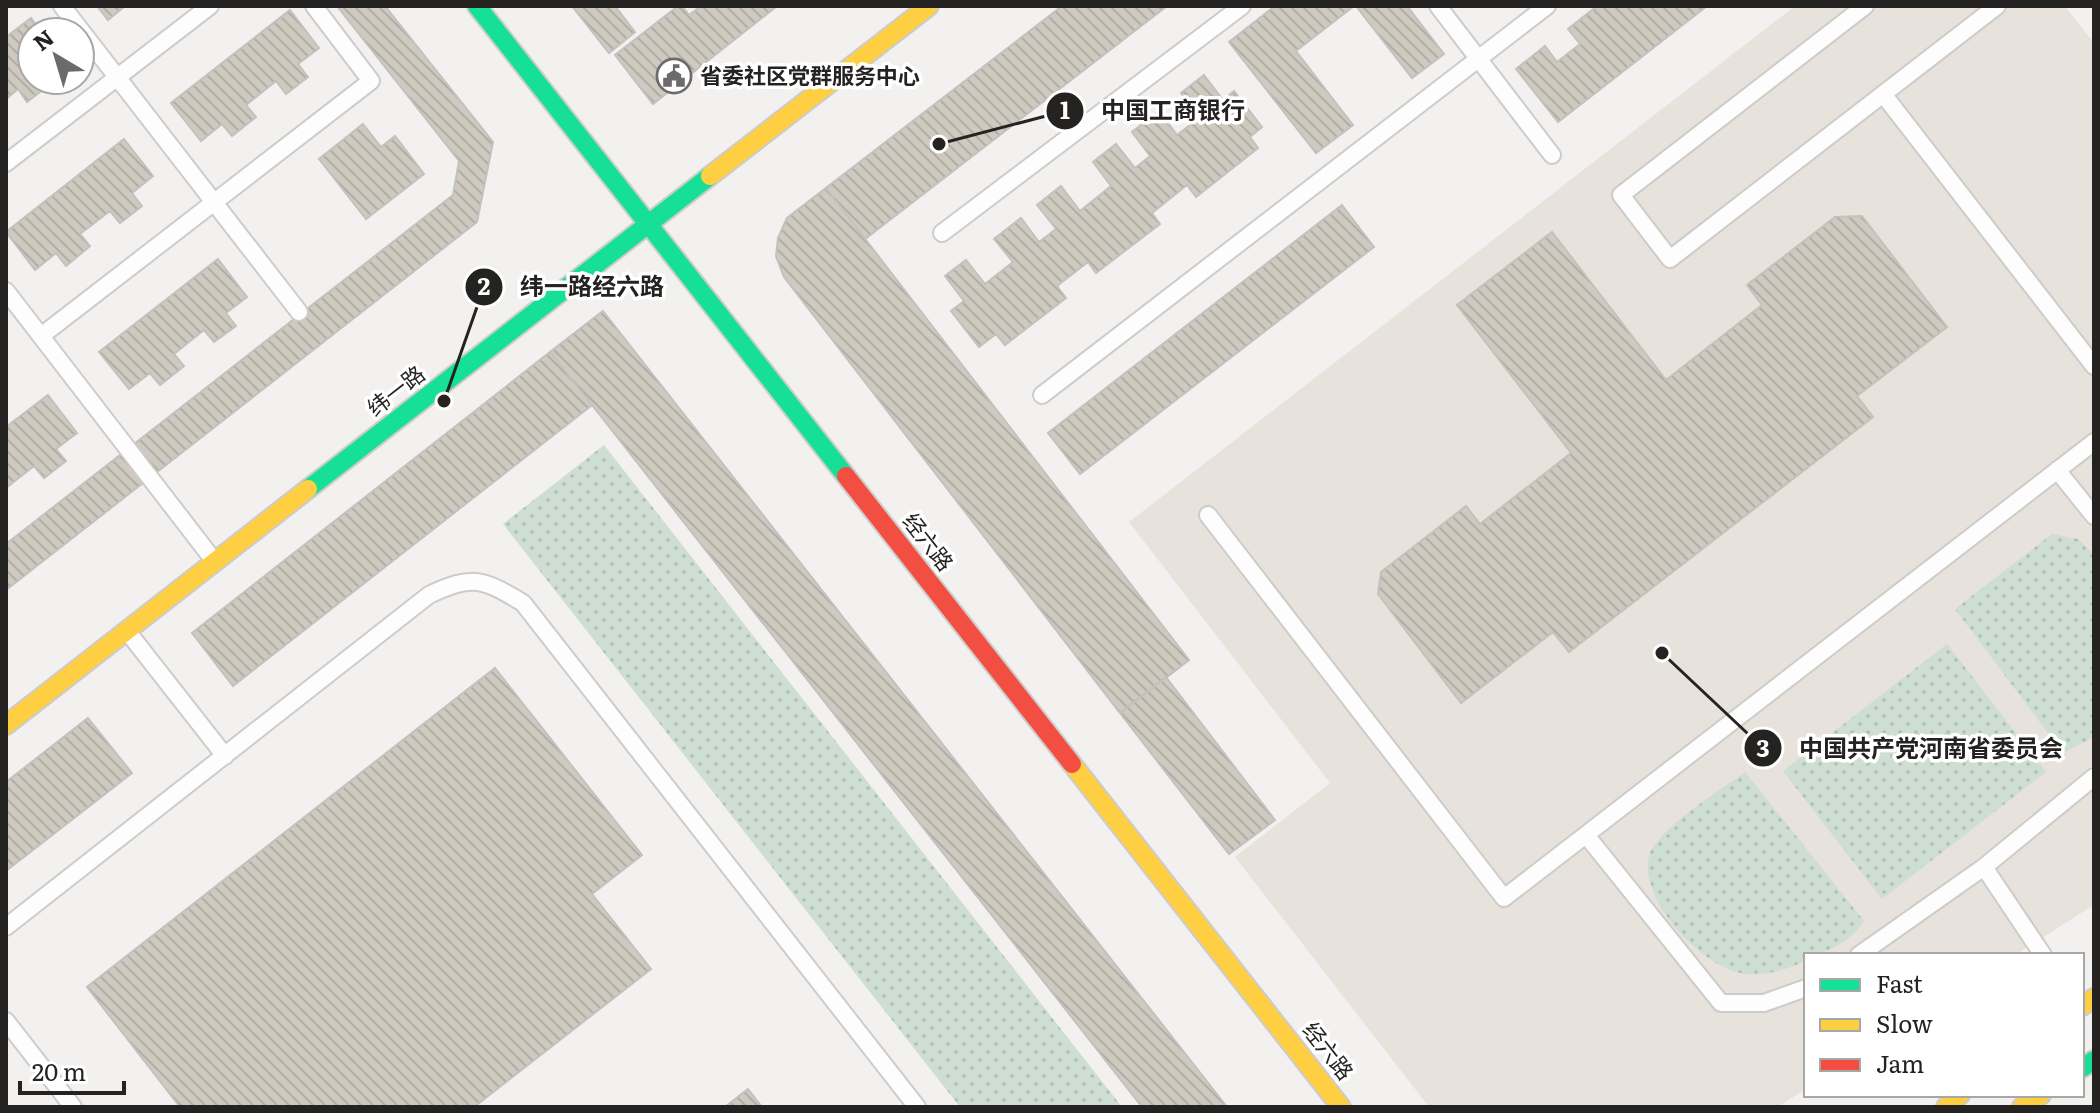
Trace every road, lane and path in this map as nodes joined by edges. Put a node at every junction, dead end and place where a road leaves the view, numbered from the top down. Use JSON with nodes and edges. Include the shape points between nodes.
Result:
{"nodes":[{"id":1,"x":62,"y":6,"type":"edge"},
{"id":2,"x":210,"y":6,"type":"edge"},
{"id":3,"x":314,"y":6,"type":"edge"},
{"id":4,"x":477,"y":6,"type":"edge"},
{"id":5,"x":929,"y":6,"type":"edge"},
{"id":6,"x":1242,"y":6,"type":"edge"},
{"id":7,"x":1438,"y":6,"type":"edge"},
{"id":8,"x":1547,"y":6,"type":"edge"},
{"id":9,"x":1865,"y":6,"type":"edge"},
{"id":10,"x":1997,"y":6,"type":"edge"},
{"id":11,"x":1478,"y":59,"type":"junction"},
{"id":12,"x":117,"y":77,"type":"junction"},
{"id":13,"x":1883,"y":94,"type":"junction"},
{"id":14,"x":1552,"y":155,"type":"dead end"},
{"id":15,"x":6,"y":163,"type":"edge"},
{"id":16,"x":214,"y":203,"type":"junction"},
{"id":17,"x":648,"y":225,"type":"junction"},
{"id":18,"x":942,"y":233,"type":"dead end"},
{"id":19,"x":6,"y":291,"type":"edge"},
{"id":20,"x":299,"y":312,"type":"dead end"},
{"id":21,"x":41,"y":336,"type":"junction"},
{"id":22,"x":2094,"y":366,"type":"edge"},
{"id":23,"x":1042,"y":395,"type":"dead end"},
{"id":24,"x":2094,"y":442,"type":"edge"},
{"id":25,"x":2057,"y":470,"type":"junction"},
{"id":26,"x":1208,"y":515,"type":"dead end"},
{"id":27,"x":2094,"y":516,"type":"edge"},
{"id":28,"x":216,"y":562,"type":"junction"},
{"id":29,"x":127,"y":631,"type":"junction"},
{"id":30,"x":6,"y":725,"type":"edge"},
{"id":31,"x":225,"y":756,"type":"junction"},
{"id":32,"x":2094,"y":777,"type":"edge"},
{"id":33,"x":1586,"y":835,"type":"junction"},
{"id":34,"x":1984,"y":867,"type":"junction"},
{"id":35,"x":6,"y":927,"type":"edge"},
{"id":36,"x":1862,"y":953,"type":"edge"},
{"id":37,"x":2042,"y":953,"type":"edge"},
{"id":38,"x":1804,"y":989,"type":"edge"},
{"id":39,"x":2094,"y":998,"type":"edge"},
{"id":40,"x":2084,"y":1013,"type":"edge"},
{"id":41,"x":6,"y":1021,"type":"edge"},
{"id":42,"x":73,"y":1107,"type":"edge"},
{"id":43,"x":917,"y":1107,"type":"edge"},
{"id":44,"x":1341,"y":1107,"type":"edge"}],
"edges":[{"from":1,"to":12,"type":"lane"},
{"from":2,"to":12,"type":"lane"},
{"from":3,"to":16,"type":"lane","via":[[371,81]]},
{"from":4,"to":17,"type":"street","name":"经六路"},
{"from":5,"to":17,"type":"street","name":"纬一路"},
{"from":6,"to":18,"type":"lane"},
{"from":7,"to":11,"type":"lane"},
{"from":8,"to":11,"type":"lane"},
{"from":9,"to":13,"type":"lane","via":[[1621,195],[1670,259]]},
{"from":10,"to":13,"type":"lane"},
{"from":11,"to":14,"type":"lane"},
{"from":11,"to":23,"type":"lane"},
{"from":12,"to":15,"type":"lane"},
{"from":12,"to":16,"type":"lane"},
{"from":13,"to":22,"type":"lane"},
{"from":16,"to":20,"type":"lane"},
{"from":16,"to":21,"type":"lane"},
{"from":17,"to":28,"type":"street","name":"纬一路"},
{"from":17,"to":44,"type":"street","name":"经六路"},
{"from":19,"to":21,"type":"lane"},
{"from":21,"to":28,"type":"lane"},
{"from":24,"to":25,"type":"lane"},
{"from":25,"to":27,"type":"lane"},
{"from":25,"to":33,"type":"lane"},
{"from":26,"to":33,"type":"lane","via":[[1504,898]]},
{"from":28,"to":29,"type":"street","name":"纬一路"},
{"from":29,"to":30,"type":"street","name":"纬一路"},
{"from":29,"to":31,"type":"lane"},
{"from":31,"to":35,"type":"lane"},
{"from":31,"to":43,"type":"lane","via":[[429,595],[459,581],[487,581],[523,603]]},
{"from":32,"to":34,"type":"lane"},
{"from":33,"to":38,"type":"lane","via":[[1721,1003],[1764,1003]]},
{"from":34,"to":36,"type":"lane"},
{"from":34,"to":37,"type":"lane"},
{"from":39,"to":40,"type":"street"},
{"from":41,"to":42,"type":"lane"}]}
